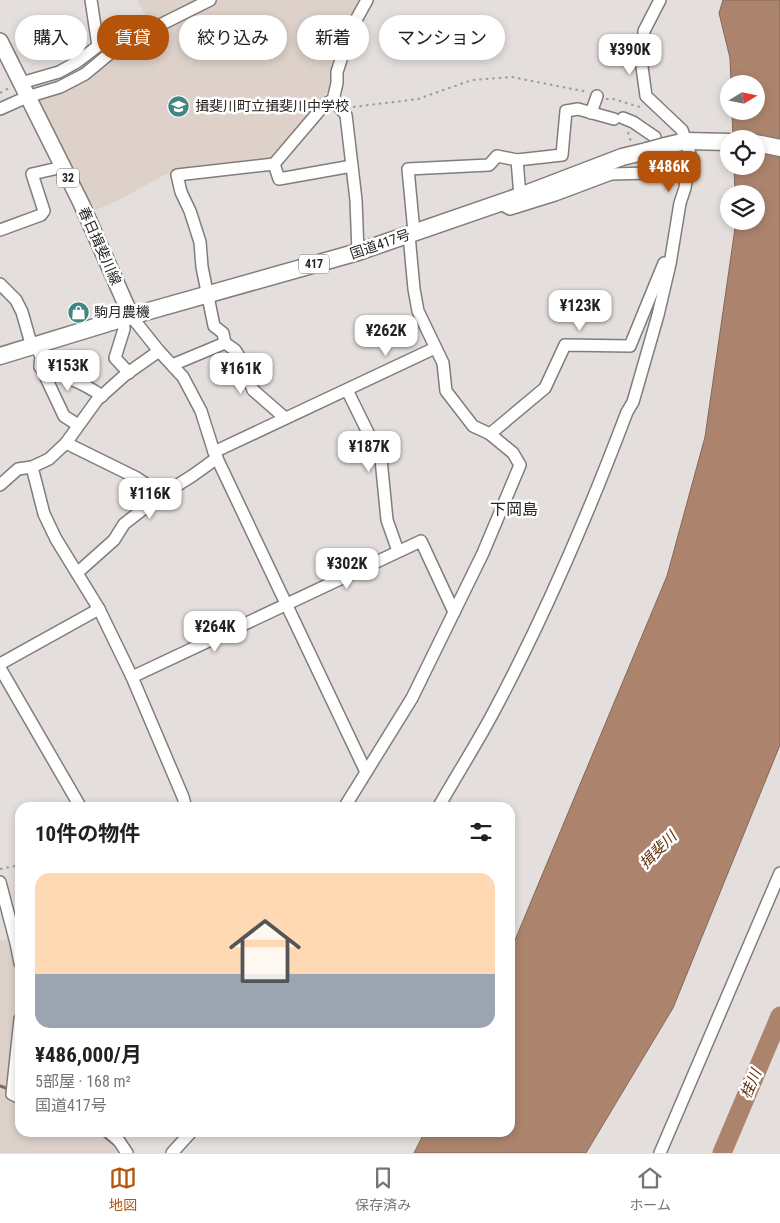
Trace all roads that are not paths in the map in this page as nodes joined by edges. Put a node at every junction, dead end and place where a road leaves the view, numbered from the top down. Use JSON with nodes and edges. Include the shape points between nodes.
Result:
{"nodes":[{"id":1,"x":92,"y":0,"type":"edge"},
{"id":2,"x":210,"y":0,"type":"edge"},
{"id":3,"x":367,"y":0,"type":"edge"},
{"id":4,"x":660,"y":0,"type":"edge"},
{"id":5,"x":0,"y":41,"type":"edge"},
{"id":6,"x":21,"y":82,"type":"junction"},
{"id":7,"x":27,"y":97,"type":"junction"},
{"id":8,"x":601,"y":99,"type":"road end"},
{"id":9,"x":333,"y":100,"type":"junction"},
{"id":10,"x":0,"y":109,"type":"edge"},
{"id":11,"x":591,"y":113,"type":"junction"},
{"id":12,"x":686,"y":142,"type":"junction"},
{"id":13,"x":720,"y":142,"type":"edge"},
{"id":14,"x":765,"y":145,"type":"edge"},
{"id":15,"x":780,"y":148,"type":"edge"},
{"id":16,"x":517,"y":160,"type":"junction"},
{"id":17,"x":274,"y":164,"type":"junction"},
{"id":18,"x":352,"y":166,"type":"junction"},
{"id":19,"x":63,"y":168,"type":"junction"},
{"id":20,"x":520,"y":196,"type":"junction"},
{"id":21,"x":499,"y":203,"type":"junction"},
{"id":22,"x":0,"y":230,"type":"edge"},
{"id":23,"x":411,"y":233,"type":"junction"},
{"id":24,"x":672,"y":244,"type":"junction"},
{"id":25,"x":358,"y":252,"type":"junction"},
{"id":26,"x":0,"y":284,"type":"edge"},
{"id":27,"x":208,"y":295,"type":"junction"},
{"id":28,"x":127,"y":318,"type":"junction"},
{"id":29,"x":225,"y":343,"type":"junction"},
{"id":30,"x":34,"y":346,"type":"junction"},
{"id":31,"x":435,"y":348,"type":"junction"},
{"id":32,"x":159,"y":351,"type":"junction"},
{"id":33,"x":0,"y":356,"type":"edge"},
{"id":34,"x":173,"y":366,"type":"junction"},
{"id":35,"x":40,"y":367,"type":"junction"},
{"id":36,"x":129,"y":373,"type":"junction"},
{"id":37,"x":347,"y":390,"type":"junction"},
{"id":38,"x":102,"y":396,"type":"junction"},
{"id":39,"x":285,"y":418,"type":"junction"},
{"id":40,"x":78,"y":425,"type":"junction"},
{"id":41,"x":490,"y":434,"type":"junction"},
{"id":42,"x":66,"y":443,"type":"junction"},
{"id":43,"x":215,"y":455,"type":"junction"},
{"id":44,"x":32,"y":467,"type":"junction"},
{"id":45,"x":0,"y":485,"type":"edge"},
{"id":46,"x":162,"y":495,"type":"junction"},
{"id":47,"x":398,"y":551,"type":"junction"},
{"id":48,"x":77,"y":573,"type":"junction"},
{"id":49,"x":286,"y":604,"type":"junction"},
{"id":50,"x":99,"y":609,"type":"junction"},
{"id":51,"x":454,"y":612,"type":"junction"},
{"id":52,"x":0,"y":664,"type":"edge"},
{"id":53,"x":0,"y":668,"type":"edge"},
{"id":54,"x":132,"y":677,"type":"junction"},
{"id":55,"x":366,"y":772,"type":"junction"},
{"id":56,"x":78,"y":802,"type":"edge"},
{"id":57,"x":184,"y":802,"type":"edge"},
{"id":58,"x":348,"y":802,"type":"edge"},
{"id":59,"x":441,"y":802,"type":"edge"},
{"id":60,"x":780,"y":873,"type":"edge"},
{"id":61,"x":0,"y":882,"type":"edge"},
{"id":62,"x":15,"y":939,"type":"edge"},
{"id":63,"x":15,"y":1066,"type":"edge"},
{"id":64,"x":15,"y":1096,"type":"edge"},
{"id":65,"x":115,"y":1137,"type":"edge"},
{"id":66,"x":186,"y":1137,"type":"edge"},
{"id":67,"x":127,"y":1153,"type":"edge"},
{"id":68,"x":172,"y":1153,"type":"edge"},
{"id":69,"x":660,"y":1153,"type":"edge"}],
"edges":[{"from":1,"to":6,"type":"street","via":[[98,46],[59,72]]},
{"from":2,"to":7,"type":"street","via":[[126,40],[69,83]]},
{"from":3,"to":9,"type":"street","via":[[350,29],[337,72]]},
{"from":4,"to":12,"type":"street","via":[[644,30],[642,68],[646,96],[682,130]]},
{"from":5,"to":6,"type":"main road","name":"春日揖斐川線","number":"32"},
{"from":6,"to":7,"type":"main road","name":"春日揖斐川線","number":"32"},
{"from":7,"to":10,"type":"street"},
{"from":7,"to":19,"type":"main road","name":"春日揖斐川線","number":"32"},
{"from":8,"to":11,"type":"street"},
{"from":9,"to":17,"type":"street","via":[[325,104]]},
{"from":9,"to":18,"type":"street","via":[[346,115]]},
{"from":11,"to":16,"type":"street","via":[[578,109],[566,111],[562,155]]},
{"from":11,"to":21,"type":"street","via":[[633,122],[655,137],[658,161],[650,167],[650,173],[611,174],[510,209]]},
{"from":12,"to":13,"type":"highway","name":"国道417号","number":"417"},
{"from":12,"to":20,"type":"highway","name":"国道417号","number":"417","bridge":true,"via":[[593,167]]},
{"from":12,"to":24,"type":"street","via":[[690,154]]},
{"from":14,"to":15,"type":"highway"},
{"from":16,"to":20,"type":"street"},
{"from":16,"to":23,"type":"street","via":[[497,156],[489,165],[408,169]]},
{"from":17,"to":18,"type":"street","via":[[279,179]]},
{"from":17,"to":27,"type":"street","via":[[178,175],[200,242]]},
{"from":18,"to":25,"type":"street"},
{"from":19,"to":22,"type":"street","via":[[32,174],[44,211]]},
{"from":19,"to":28,"type":"main road","name":"春日揖斐川線","number":"32","via":[[81,203]]},
{"from":20,"to":21,"type":"highway","name":"国道417号","number":"417"},
{"from":21,"to":23,"type":"highway","name":"国道417号","number":"417"},
{"from":23,"to":25,"type":"highway","name":"国道417号","number":"417"},
{"from":23,"to":31,"type":"street","via":[[418,311]]},
{"from":24,"to":41,"type":"street","via":[[630,346],[565,345],[545,388]]},
{"from":24,"to":59,"type":"street","via":[[658,314],[633,402],[584,523],[524,653]]},
{"from":25,"to":27,"type":"highway","name":"国道417号","number":"417"},
{"from":26,"to":30,"type":"street","via":[[16,300]]},
{"from":27,"to":28,"type":"highway","name":"国道417号","number":"417"},
{"from":27,"to":29,"type":"street","via":[[214,326],[223,334]]},
{"from":28,"to":30,"type":"highway","name":"国道417号","number":"417"},
{"from":28,"to":32,"type":"street"},
{"from":28,"to":36,"type":"street","via":[[115,358]]},
{"from":29,"to":34,"type":"street"},
{"from":29,"to":39,"type":"street","via":[[242,361],[253,390]]},
{"from":30,"to":33,"type":"highway","name":"国道417号","number":"417"},
{"from":30,"to":35,"type":"street","via":[[41,357]]},
{"from":31,"to":37,"type":"street"},
{"from":31,"to":41,"type":"street","via":[[443,363],[446,391],[473,426]]},
{"from":32,"to":34,"type":"street"},
{"from":32,"to":36,"type":"street"},
{"from":34,"to":43,"type":"street","via":[[183,377],[201,411]]},
{"from":35,"to":38,"type":"street","via":[[61,371]]},
{"from":35,"to":40,"type":"street","via":[[64,416]]},
{"from":36,"to":38,"type":"street"},
{"from":37,"to":39,"type":"street"},
{"from":37,"to":47,"type":"street","via":[[381,459],[387,520]]},
{"from":38,"to":40,"type":"street"},
{"from":39,"to":43,"type":"street"},
{"from":40,"to":42,"type":"street"},
{"from":41,"to":51,"type":"street","via":[[513,453],[520,465]]},
{"from":42,"to":44,"type":"street","via":[[49,459]]},
{"from":42,"to":46,"type":"street","via":[[137,478]]},
{"from":43,"to":46,"type":"street","via":[[192,476]]},
{"from":43,"to":49,"type":"street"},
{"from":44,"to":45,"type":"street","via":[[18,469]]},
{"from":44,"to":48,"type":"street","via":[[44,514]]},
{"from":46,"to":48,"type":"street","via":[[124,524],[114,540]]},
{"from":47,"to":49,"type":"street"},
{"from":47,"to":51,"type":"street","via":[[421,541]]},
{"from":48,"to":50,"type":"street"},
{"from":49,"to":54,"type":"street"},
{"from":49,"to":55,"type":"street"},
{"from":50,"to":52,"type":"street"},
{"from":50,"to":54,"type":"street"},
{"from":51,"to":55,"type":"street","via":[[412,698]]},
{"from":53,"to":56,"type":"street"},
{"from":54,"to":57,"type":"street"},
{"from":55,"to":58,"type":"street"},
{"from":60,"to":69,"type":"street"},
{"from":61,"to":62,"type":"street"},
{"from":63,"to":64,"type":"street","via":[[12,1094]]},
{"from":65,"to":67,"type":"street"},
{"from":66,"to":68,"type":"street"}]}
